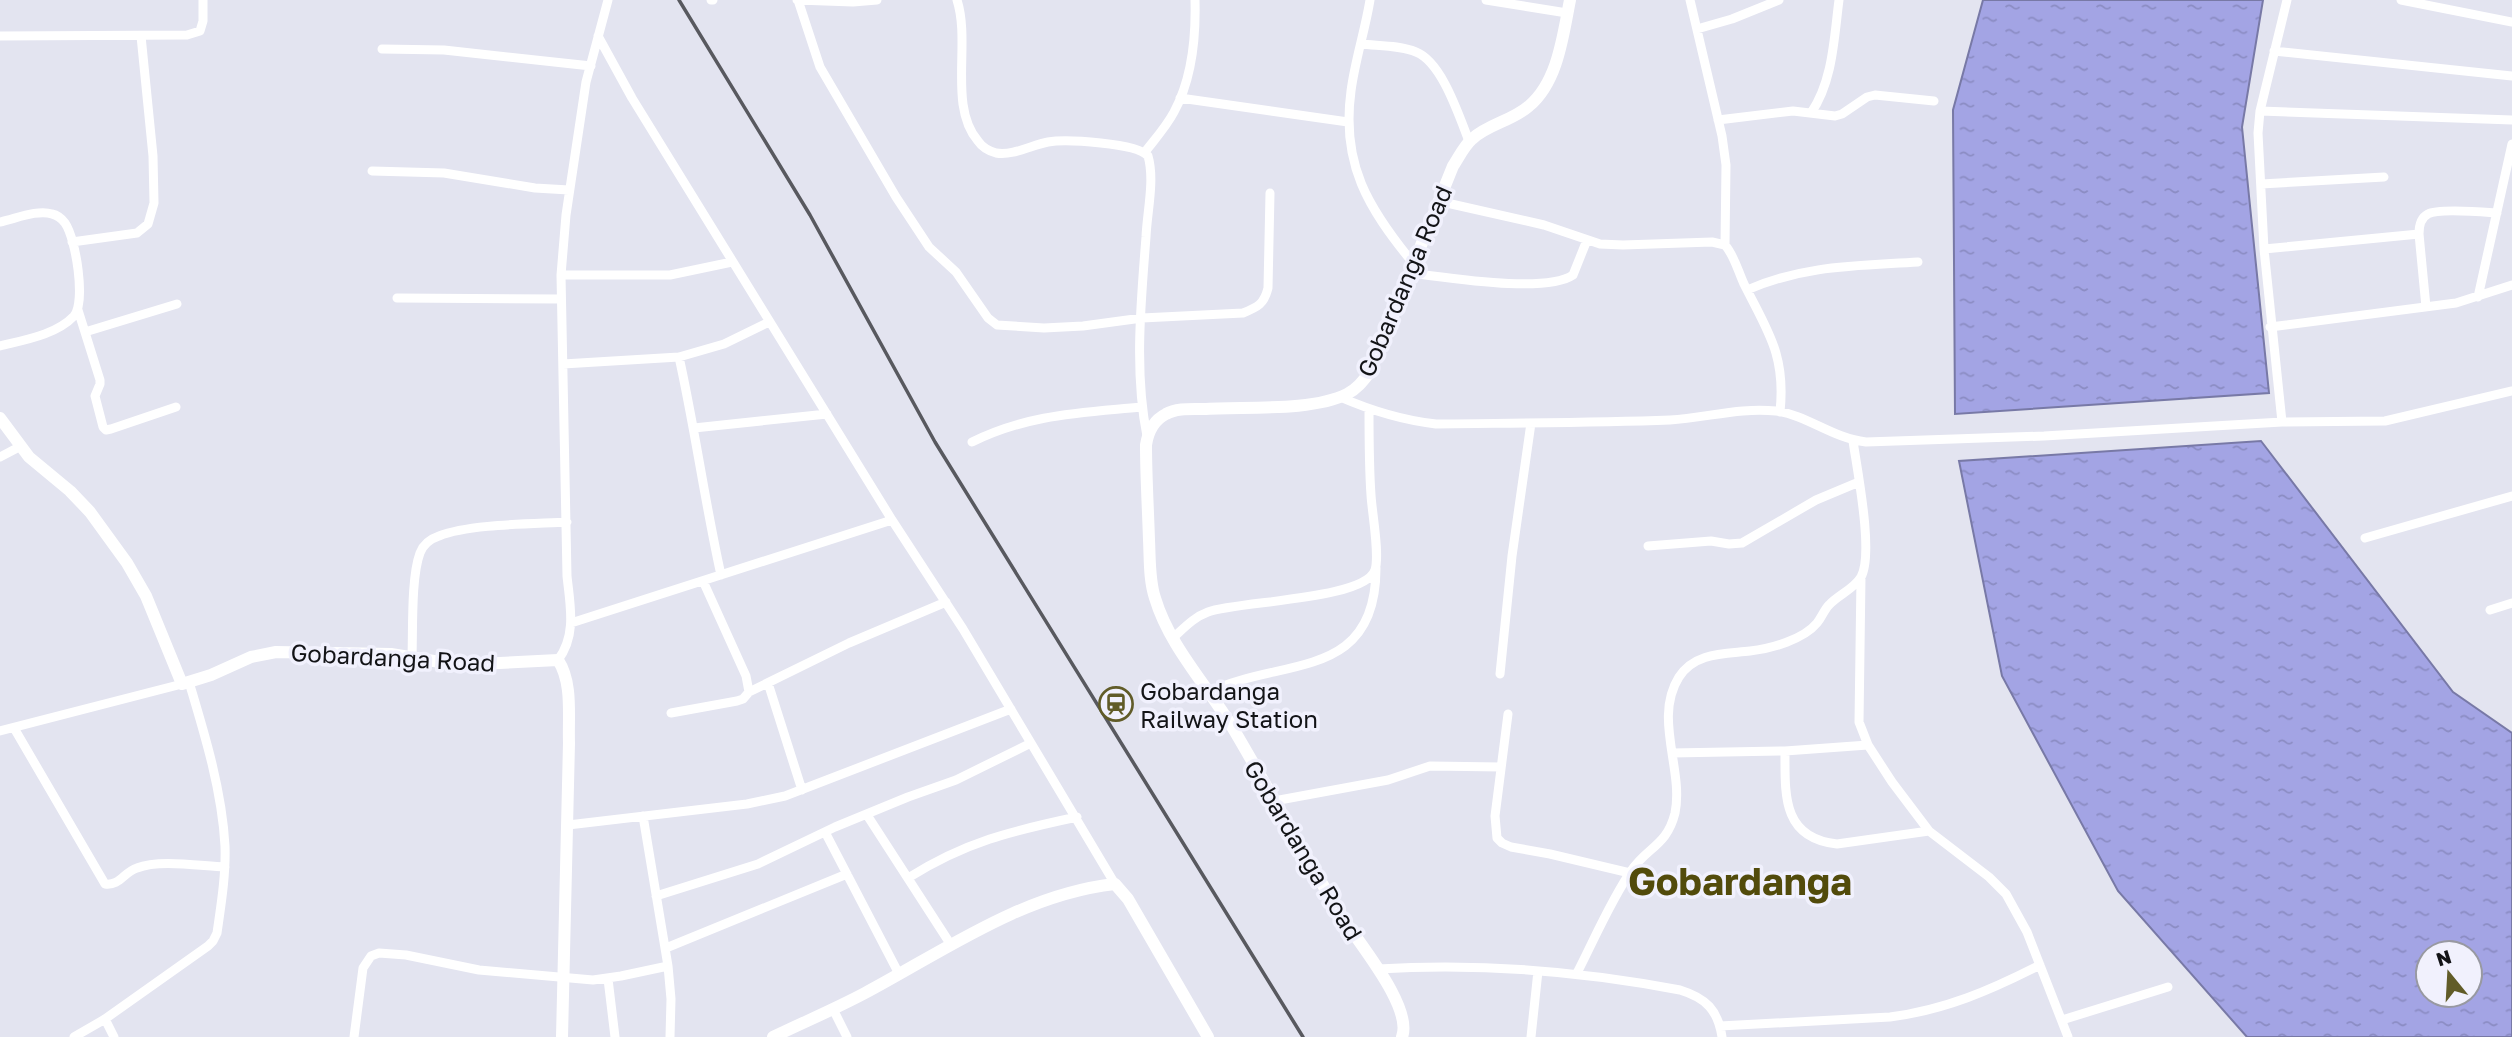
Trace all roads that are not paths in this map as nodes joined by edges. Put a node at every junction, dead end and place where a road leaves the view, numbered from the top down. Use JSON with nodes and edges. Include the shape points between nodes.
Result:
{"nodes":[{"id":1,"x":203,"y":0,"type":"edge"},
{"id":2,"x":608,"y":0,"type":"edge"},
{"id":3,"x":798,"y":0,"type":"edge"},
{"id":4,"x":877,"y":0,"type":"edge"},
{"id":5,"x":957,"y":0,"type":"edge"},
{"id":6,"x":1195,"y":0,"type":"edge"},
{"id":7,"x":1370,"y":0,"type":"edge"},
{"id":8,"x":1486,"y":0,"type":"edge"},
{"id":9,"x":1689,"y":0,"type":"edge"},
{"id":10,"x":1779,"y":0,"type":"edge"},
{"id":11,"x":1839,"y":0,"type":"edge"},
{"id":12,"x":2287,"y":0,"type":"edge"},
{"id":13,"x":2400,"y":0,"type":"edge"},
{"id":14,"x":1568,"y":7,"type":"edge"},
{"id":15,"x":2512,"y":22,"type":"edge"},
{"id":16,"x":1697,"y":29,"type":"junction"},
{"id":17,"x":0,"y":36,"type":"edge"},
{"id":18,"x":141,"y":36,"type":"junction"},
{"id":19,"x":598,"y":36,"type":"junction"},
{"id":20,"x":1361,"y":44,"type":"junction"},
{"id":21,"x":382,"y":49,"type":"dead end"},
{"id":22,"x":2274,"y":51,"type":"junction"},
{"id":23,"x":591,"y":66,"type":"junction"},
{"id":24,"x":2512,"y":76,"type":"edge"},
{"id":25,"x":1180,"y":98,"type":"junction"},
{"id":26,"x":1934,"y":101,"type":"dead end"},
{"id":27,"x":2260,"y":111,"type":"junction"},
{"id":28,"x":1811,"y":113,"type":"junction"},
{"id":29,"x":1718,"y":120,"type":"junction"},
{"id":30,"x":2512,"y":120,"type":"edge"},
{"id":31,"x":1348,"y":122,"type":"junction"},
{"id":32,"x":1469,"y":141,"type":"junction"},
{"id":33,"x":2512,"y":144,"type":"edge"},
{"id":34,"x":1145,"y":152,"type":"junction"},
{"id":35,"x":372,"y":171,"type":"dead end"},
{"id":36,"x":2384,"y":177,"type":"dead end"},
{"id":37,"x":2261,"y":184,"type":"junction"},
{"id":38,"x":569,"y":191,"type":"junction"},
{"id":39,"x":1270,"y":193,"type":"dead end"},
{"id":40,"x":1438,"y":201,"type":"junction"},
{"id":41,"x":2497,"y":213,"type":"junction"},
{"id":42,"x":0,"y":222,"type":"edge"},
{"id":43,"x":2419,"y":234,"type":"junction"},
{"id":44,"x":1587,"y":240,"type":"junction"},
{"id":45,"x":72,"y":242,"type":"junction"},
{"id":46,"x":1725,"y":245,"type":"junction"},
{"id":47,"x":2264,"y":249,"type":"junction"},
{"id":48,"x":732,"y":262,"type":"junction"},
{"id":49,"x":1918,"y":262,"type":"dead end"},
{"id":50,"x":1411,"y":268,"type":"junction"},
{"id":51,"x":561,"y":275,"type":"junction"},
{"id":52,"x":2512,"y":285,"type":"edge"},
{"id":53,"x":1747,"y":290,"type":"junction"},
{"id":54,"x":2478,"y":297,"type":"junction"},
{"id":55,"x":397,"y":298,"type":"dead end"},
{"id":56,"x":561,"y":299,"type":"junction"},
{"id":57,"x":177,"y":304,"type":"dead end"},
{"id":58,"x":2426,"y":307,"type":"junction"},
{"id":59,"x":78,"y":310,"type":"junction"},
{"id":60,"x":1142,"y":318,"type":"junction"},
{"id":61,"x":769,"y":322,"type":"junction"},
{"id":62,"x":2270,"y":327,"type":"junction"},
{"id":63,"x":85,"y":332,"type":"junction"},
{"id":64,"x":0,"y":346,"type":"edge"},
{"id":65,"x":679,"y":356,"type":"junction"},
{"id":66,"x":563,"y":364,"type":"junction"},
{"id":67,"x":2512,"y":391,"type":"edge"},
{"id":68,"x":1340,"y":397,"type":"junction"},
{"id":69,"x":176,"y":407,"type":"dead end"},
{"id":70,"x":1142,"y":407,"type":"junction"},
{"id":71,"x":1369,"y":409,"type":"junction"},
{"id":72,"x":1780,"y":412,"type":"junction"},
{"id":73,"x":827,"y":414,"type":"junction"},
{"id":74,"x":0,"y":418,"type":"edge"},
{"id":75,"x":2282,"y":422,"type":"junction"},
{"id":76,"x":1531,"y":423,"type":"junction"},
{"id":77,"x":694,"y":428,"type":"junction"},
{"id":78,"x":1147,"y":436,"type":"junction"},
{"id":79,"x":1853,"y":441,"type":"junction"},
{"id":80,"x":972,"y":442,"type":"dead end"},
{"id":81,"x":21,"y":446,"type":"junction"},
{"id":82,"x":0,"y":457,"type":"edge"},
{"id":83,"x":1859,"y":482,"type":"junction"},
{"id":84,"x":2512,"y":496,"type":"edge"},
{"id":85,"x":892,"y":520,"type":"junction"},
{"id":86,"x":567,"y":522,"type":"junction"},
{"id":87,"x":2365,"y":538,"type":"dead end"},
{"id":88,"x":1648,"y":546,"type":"dead end"},
{"id":89,"x":1376,"y":568,"type":"junction"},
{"id":90,"x":721,"y":575,"type":"junction"},
{"id":91,"x":1861,"y":577,"type":"junction"},
{"id":92,"x":703,"y":581,"type":"junction"},
{"id":93,"x":946,"y":602,"type":"junction"},
{"id":94,"x":2512,"y":603,"type":"edge"},
{"id":95,"x":2490,"y":610,"type":"dead end"},
{"id":96,"x":571,"y":623,"type":"junction"},
{"id":97,"x":1174,"y":638,"type":"junction"},
{"id":98,"x":412,"y":656,"type":"junction"},
{"id":99,"x":558,"y":660,"type":"junction"},
{"id":100,"x":1500,"y":674,"type":"dead end"},
{"id":101,"x":186,"y":683,"type":"junction"},
{"id":102,"x":768,"y":683,"type":"junction"},
{"id":103,"x":749,"y":692,"type":"junction"},
{"id":104,"x":1209,"y":692,"type":"junction"},
{"id":105,"x":1011,"y":709,"type":"junction"},
{"id":106,"x":671,"y":713,"type":"dead end"},
{"id":107,"x":1508,"y":714,"type":"dead end"},
{"id":108,"x":15,"y":728,"type":"junction"},
{"id":109,"x":0,"y":731,"type":"edge"},
{"id":110,"x":1031,"y":743,"type":"junction"},
{"id":111,"x":1868,"y":745,"type":"junction"},
{"id":112,"x":1785,"y":751,"type":"junction"},
{"id":113,"x":1672,"y":753,"type":"junction"},
{"id":114,"x":1501,"y":767,"type":"junction"},
{"id":115,"x":802,"y":790,"type":"junction"},
{"id":116,"x":1273,"y":801,"type":"junction"},
{"id":117,"x":867,"y":815,"type":"junction"},
{"id":118,"x":643,"y":816,"type":"junction"},
{"id":119,"x":1077,"y":817,"type":"junction"},
{"id":120,"x":568,"y":825,"type":"junction"},
{"id":121,"x":1929,"y":831,"type":"junction"},
{"id":122,"x":825,"y":832,"type":"junction"},
{"id":123,"x":225,"y":867,"type":"junction"},
{"id":124,"x":1630,"y":873,"type":"junction"},
{"id":125,"x":847,"y":874,"type":"junction"},
{"id":126,"x":908,"y":878,"type":"junction"},
{"id":127,"x":1115,"y":884,"type":"junction"},
{"id":128,"x":656,"y":896,"type":"junction"},
{"id":129,"x":951,"y":945,"type":"junction"},
{"id":130,"x":666,"y":948,"type":"junction"},
{"id":131,"x":2040,"y":965,"type":"junction"},
{"id":132,"x":668,"y":966,"type":"junction"},
{"id":133,"x":1378,"y":969,"type":"junction"},
{"id":134,"x":1538,"y":971,"type":"junction"},
{"id":135,"x":1577,"y":973,"type":"junction"},
{"id":136,"x":899,"y":974,"type":"junction"},
{"id":137,"x":562,"y":976,"type":"junction"},
{"id":138,"x":608,"y":979,"type":"junction"},
{"id":139,"x":2168,"y":987,"type":"dead end"},
{"id":140,"x":833,"y":1009,"type":"junction"},
{"id":141,"x":105,"y":1018,"type":"junction"},
{"id":142,"x":2062,"y":1020,"type":"junction"},
{"id":143,"x":1720,"y":1026,"type":"junction"},
{"id":144,"x":74,"y":1037,"type":"edge"},
{"id":145,"x":114,"y":1037,"type":"edge"},
{"id":146,"x":354,"y":1037,"type":"edge"},
{"id":147,"x":562,"y":1037,"type":"edge"},
{"id":148,"x":615,"y":1037,"type":"edge"},
{"id":149,"x":670,"y":1037,"type":"edge"},
{"id":150,"x":773,"y":1037,"type":"edge"},
{"id":151,"x":847,"y":1037,"type":"edge"},
{"id":152,"x":1208,"y":1037,"type":"edge"},
{"id":153,"x":1402,"y":1037,"type":"edge"},
{"id":154,"x":1531,"y":1037,"type":"edge"},
{"id":155,"x":1722,"y":1037,"type":"edge"},
{"id":156,"x":2068,"y":1037,"type":"edge"}],
"edges":[{"from":1,"to":18,"type":"street","via":[[200,31]]},
{"from":2,"to":19,"type":"street"},
{"from":3,"to":4,"type":"street"},
{"from":3,"to":60,"type":"street","via":[[820,67],[896,197],[917,232],[956,272],[988,318],[997,325],[1044,328]]},
{"from":5,"to":34,"type":"street","via":[[963,112],[980,144],[997,153],[1050,141]]},
{"from":6,"to":25,"type":"street","via":[[1191,56]]},
{"from":7,"to":20,"type":"street"},
{"from":8,"to":14,"type":"street","via":[[1533,9]]},
{"from":9,"to":16,"type":"street"},
{"from":10,"to":16,"type":"street"},
{"from":11,"to":28,"type":"street","via":[[1828,76]]},
{"from":12,"to":22,"type":"street"},
{"from":13,"to":15,"type":"street"},
{"from":14,"to":32,"type":"main road","name":"Gobardanga Road","via":[[1559,50],[1538,97],[1521,112]]},
{"from":16,"to":29,"type":"street"},
{"from":17,"to":18,"type":"street"},
{"from":18,"to":45,"type":"street","via":[[153,156],[152,217],[137,233]]},
{"from":19,"to":23,"type":"street"},
{"from":19,"to":48,"type":"street"},
{"from":20,"to":31,"type":"street"},
{"from":20,"to":32,"type":"street","via":[[1405,48],[1425,55],[1451,97]]},
{"from":21,"to":23,"type":"street","via":[[444,50]]},
{"from":22,"to":24,"type":"street"},
{"from":22,"to":27,"type":"street"},
{"from":23,"to":38,"type":"street"},
{"from":25,"to":31,"type":"street"},
{"from":25,"to":34,"type":"street"},
{"from":26,"to":28,"type":"street","via":[[1875,94],[1842,114]]},
{"from":27,"to":30,"type":"street"},
{"from":27,"to":37,"type":"street"},
{"from":28,"to":29,"type":"street","via":[[1775,112]]},
{"from":29,"to":46,"type":"street","via":[[1727,165]]},
{"from":31,"to":50,"type":"street","via":[[1352,158],[1369,201]]},
{"from":32,"to":40,"type":"main road","name":"Gobardanga Road"},
{"from":33,"to":41,"type":"street"},
{"from":34,"to":60,"type":"street","via":[[1150,173]]},
{"from":35,"to":38,"type":"street","via":[[444,173]]},
{"from":36,"to":37,"type":"street"},
{"from":37,"to":47,"type":"street"},
{"from":38,"to":51,"type":"street"},
{"from":39,"to":60,"type":"street","via":[[1268,288],[1258,307],[1243,313]]},
{"from":40,"to":44,"type":"street","via":[[1544,225]]},
{"from":40,"to":50,"type":"main road","name":"Gobardanga Road"},
{"from":41,"to":43,"type":"street","via":[[2428,214],[2419,224]]},
{"from":41,"to":54,"type":"street"},
{"from":42,"to":45,"type":"street","via":[[48,212],[64,222]]},
{"from":43,"to":47,"type":"street"},
{"from":43,"to":58,"type":"street"},
{"from":44,"to":46,"type":"street","via":[[1623,245]]},
{"from":44,"to":50,"type":"street","via":[[1573,275],[1556,282],[1506,283]]},
{"from":45,"to":59,"type":"street","via":[[80,288]]},
{"from":46,"to":53,"type":"street"},
{"from":47,"to":62,"type":"street"},
{"from":48,"to":51,"type":"street","via":[[670,275]]},
{"from":48,"to":61,"type":"street"},
{"from":49,"to":53,"type":"street","via":[[1810,270]]},
{"from":50,"to":68,"type":"main road","name":"Gobardanga Road","via":[[1370,372]]},
{"from":51,"to":56,"type":"street"},
{"from":52,"to":54,"type":"street"},
{"from":53,"to":72,"type":"street","via":[[1777,353]]},
{"from":54,"to":58,"type":"street"},
{"from":55,"to":56,"type":"street"},
{"from":56,"to":66,"type":"street"},
{"from":57,"to":63,"type":"street"},
{"from":58,"to":62,"type":"street"},
{"from":59,"to":63,"type":"street"},
{"from":59,"to":64,"type":"street","via":[[46,333]]},
{"from":60,"to":70,"type":"street"},
{"from":61,"to":65,"type":"street","via":[[724,344]]},
{"from":61,"to":73,"type":"street"},
{"from":62,"to":75,"type":"street"},
{"from":63,"to":69,"type":"street","via":[[100,380],[95,401],[106,430]]},
{"from":65,"to":66,"type":"street"},
{"from":65,"to":77,"type":"street"},
{"from":66,"to":86,"type":"street"},
{"from":67,"to":75,"type":"street","via":[[2385,421]]},
{"from":68,"to":71,"type":"street"},
{"from":68,"to":78,"type":"main road","name":"Gobardanga Road","via":[[1270,407],[1177,410],[1158,419]]},
{"from":70,"to":78,"type":"street"},
{"from":70,"to":80,"type":"street","via":[[1034,418]]},
{"from":71,"to":76,"type":"street","via":[[1436,424]]},
{"from":71,"to":89,"type":"street"},
{"from":72,"to":76,"type":"street"},
{"from":72,"to":79,"type":"street"},
{"from":73,"to":77,"type":"street"},
{"from":73,"to":85,"type":"street"},
{"from":74,"to":81,"type":"main road"},
{"from":75,"to":79,"type":"street"},
{"from":76,"to":100,"type":"street"},
{"from":77,"to":90,"type":"street"},
{"from":78,"to":97,"type":"main road","name":"Gobardanga Road","via":[[1152,586]]},
{"from":79,"to":83,"type":"street"},
{"from":81,"to":82,"type":"street"},
{"from":81,"to":101,"type":"main road","via":[[90,512],[136,576]]},
{"from":83,"to":88,"type":"street","via":[[1816,500],[1742,543]]},
{"from":83,"to":91,"type":"street","via":[[1865,540]]},
{"from":84,"to":87,"type":"street"},
{"from":85,"to":90,"type":"street"},
{"from":85,"to":93,"type":"street"},
{"from":86,"to":96,"type":"street"},
{"from":86,"to":98,"type":"street","via":[[456,531],[425,543],[416,572]]},
{"from":89,"to":97,"type":"street","via":[[1364,582],[1352,587],[1199,615]]},
{"from":89,"to":104,"type":"street","via":[[1374,604],[1347,645],[1316,662]]},
{"from":90,"to":92,"type":"street"},
{"from":91,"to":111,"type":"street","via":[[1859,722]]},
{"from":91,"to":113,"type":"street","via":[[1799,635],[1760,650],[1715,653],[1685,669],[1677,680],[1669,713]]},
{"from":92,"to":96,"type":"street"},
{"from":92,"to":103,"type":"street"},
{"from":93,"to":102,"type":"street"},
{"from":93,"to":105,"type":"street"},
{"from":94,"to":95,"type":"street"},
{"from":96,"to":99,"type":"street","via":[[567,645]]},
{"from":97,"to":104,"type":"main road","name":"Gobardanga Road"},
{"from":98,"to":99,"type":"main road","name":"Gobardanga Road","via":[[458,665]]},
{"from":98,"to":101,"type":"main road","name":"Gobardanga Road","via":[[266,653]]},
{"from":99,"to":120,"type":"main road","via":[[568,695]]},
{"from":101,"to":108,"type":"street"},
{"from":101,"to":123,"type":"street","via":[[218,794]]},
{"from":102,"to":103,"type":"street"},
{"from":102,"to":115,"type":"street"},
{"from":103,"to":106,"type":"street","via":[[737,701]]},
{"from":104,"to":116,"type":"main road","name":"Gobardanga Road"},
{"from":105,"to":110,"type":"street"},
{"from":105,"to":115,"type":"street"},
{"from":107,"to":114,"type":"street"},
{"from":108,"to":109,"type":"street"},
{"from":108,"to":123,"type":"street","via":[[105,884],[115,884],[133,869],[148,865]]},
{"from":110,"to":117,"type":"street","via":[[956,780]]},
{"from":110,"to":119,"type":"street"},
{"from":111,"to":112,"type":"street"},
{"from":111,"to":121,"type":"street"},
{"from":112,"to":113,"type":"street"},
{"from":112,"to":121,"type":"street","via":[[1785,790],[1795,822],[1806,836],[1837,844]]},
{"from":113,"to":124,"type":"street","via":[[1677,797],[1674,815],[1661,843]]},
{"from":114,"to":116,"type":"street","via":[[1430,766],[1388,780]]},
{"from":114,"to":124,"type":"street","via":[[1494,832],[1502,844]]},
{"from":115,"to":118,"type":"street","via":[[747,804]]},
{"from":116,"to":133,"type":"main road","name":"Gobardanga Road"},
{"from":117,"to":122,"type":"street"},
{"from":117,"to":126,"type":"street"},
{"from":118,"to":120,"type":"street"},
{"from":118,"to":128,"type":"street"},
{"from":119,"to":126,"type":"street","via":[[984,840],[939,858]]},
{"from":119,"to":127,"type":"street"},
{"from":120,"to":137,"type":"main road"},
{"from":121,"to":131,"type":"street","via":[[2006,894]]},
{"from":122,"to":125,"type":"street"},
{"from":122,"to":128,"type":"street","via":[[758,863]]},
{"from":123,"to":141,"type":"street","via":[[214,941]]},
{"from":124,"to":135,"type":"street"},
{"from":125,"to":130,"type":"street"},
{"from":125,"to":136,"type":"street"},
{"from":126,"to":129,"type":"street"},
{"from":127,"to":129,"type":"main road","via":[[1039,902]]},
{"from":127,"to":152,"type":"main road"},
{"from":128,"to":130,"type":"street"},
{"from":129,"to":136,"type":"main road"},
{"from":130,"to":132,"type":"street"},
{"from":131,"to":142,"type":"street"},
{"from":131,"to":143,"type":"street","via":[[1988,991],[1917,1014]]},
{"from":132,"to":138,"type":"street"},
{"from":132,"to":149,"type":"street"},
{"from":133,"to":134,"type":"street"},
{"from":133,"to":153,"type":"main road","name":"Gobardanga Road","via":[[1401,1011]]},
{"from":134,"to":135,"type":"street"},
{"from":134,"to":154,"type":"street"},
{"from":135,"to":143,"type":"street","via":[[1695,994],[1718,1017]]},
{"from":136,"to":140,"type":"main road"},
{"from":137,"to":138,"type":"street"},
{"from":137,"to":146,"type":"street","via":[[479,970],[379,953],[370,956],[363,968]]},
{"from":137,"to":147,"type":"main road"},
{"from":138,"to":148,"type":"street"},
{"from":139,"to":142,"type":"street"},
{"from":140,"to":150,"type":"main road"},
{"from":140,"to":151,"type":"street"},
{"from":141,"to":144,"type":"street"},
{"from":141,"to":145,"type":"street"},
{"from":142,"to":156,"type":"street"},
{"from":143,"to":155,"type":"street"}]}
